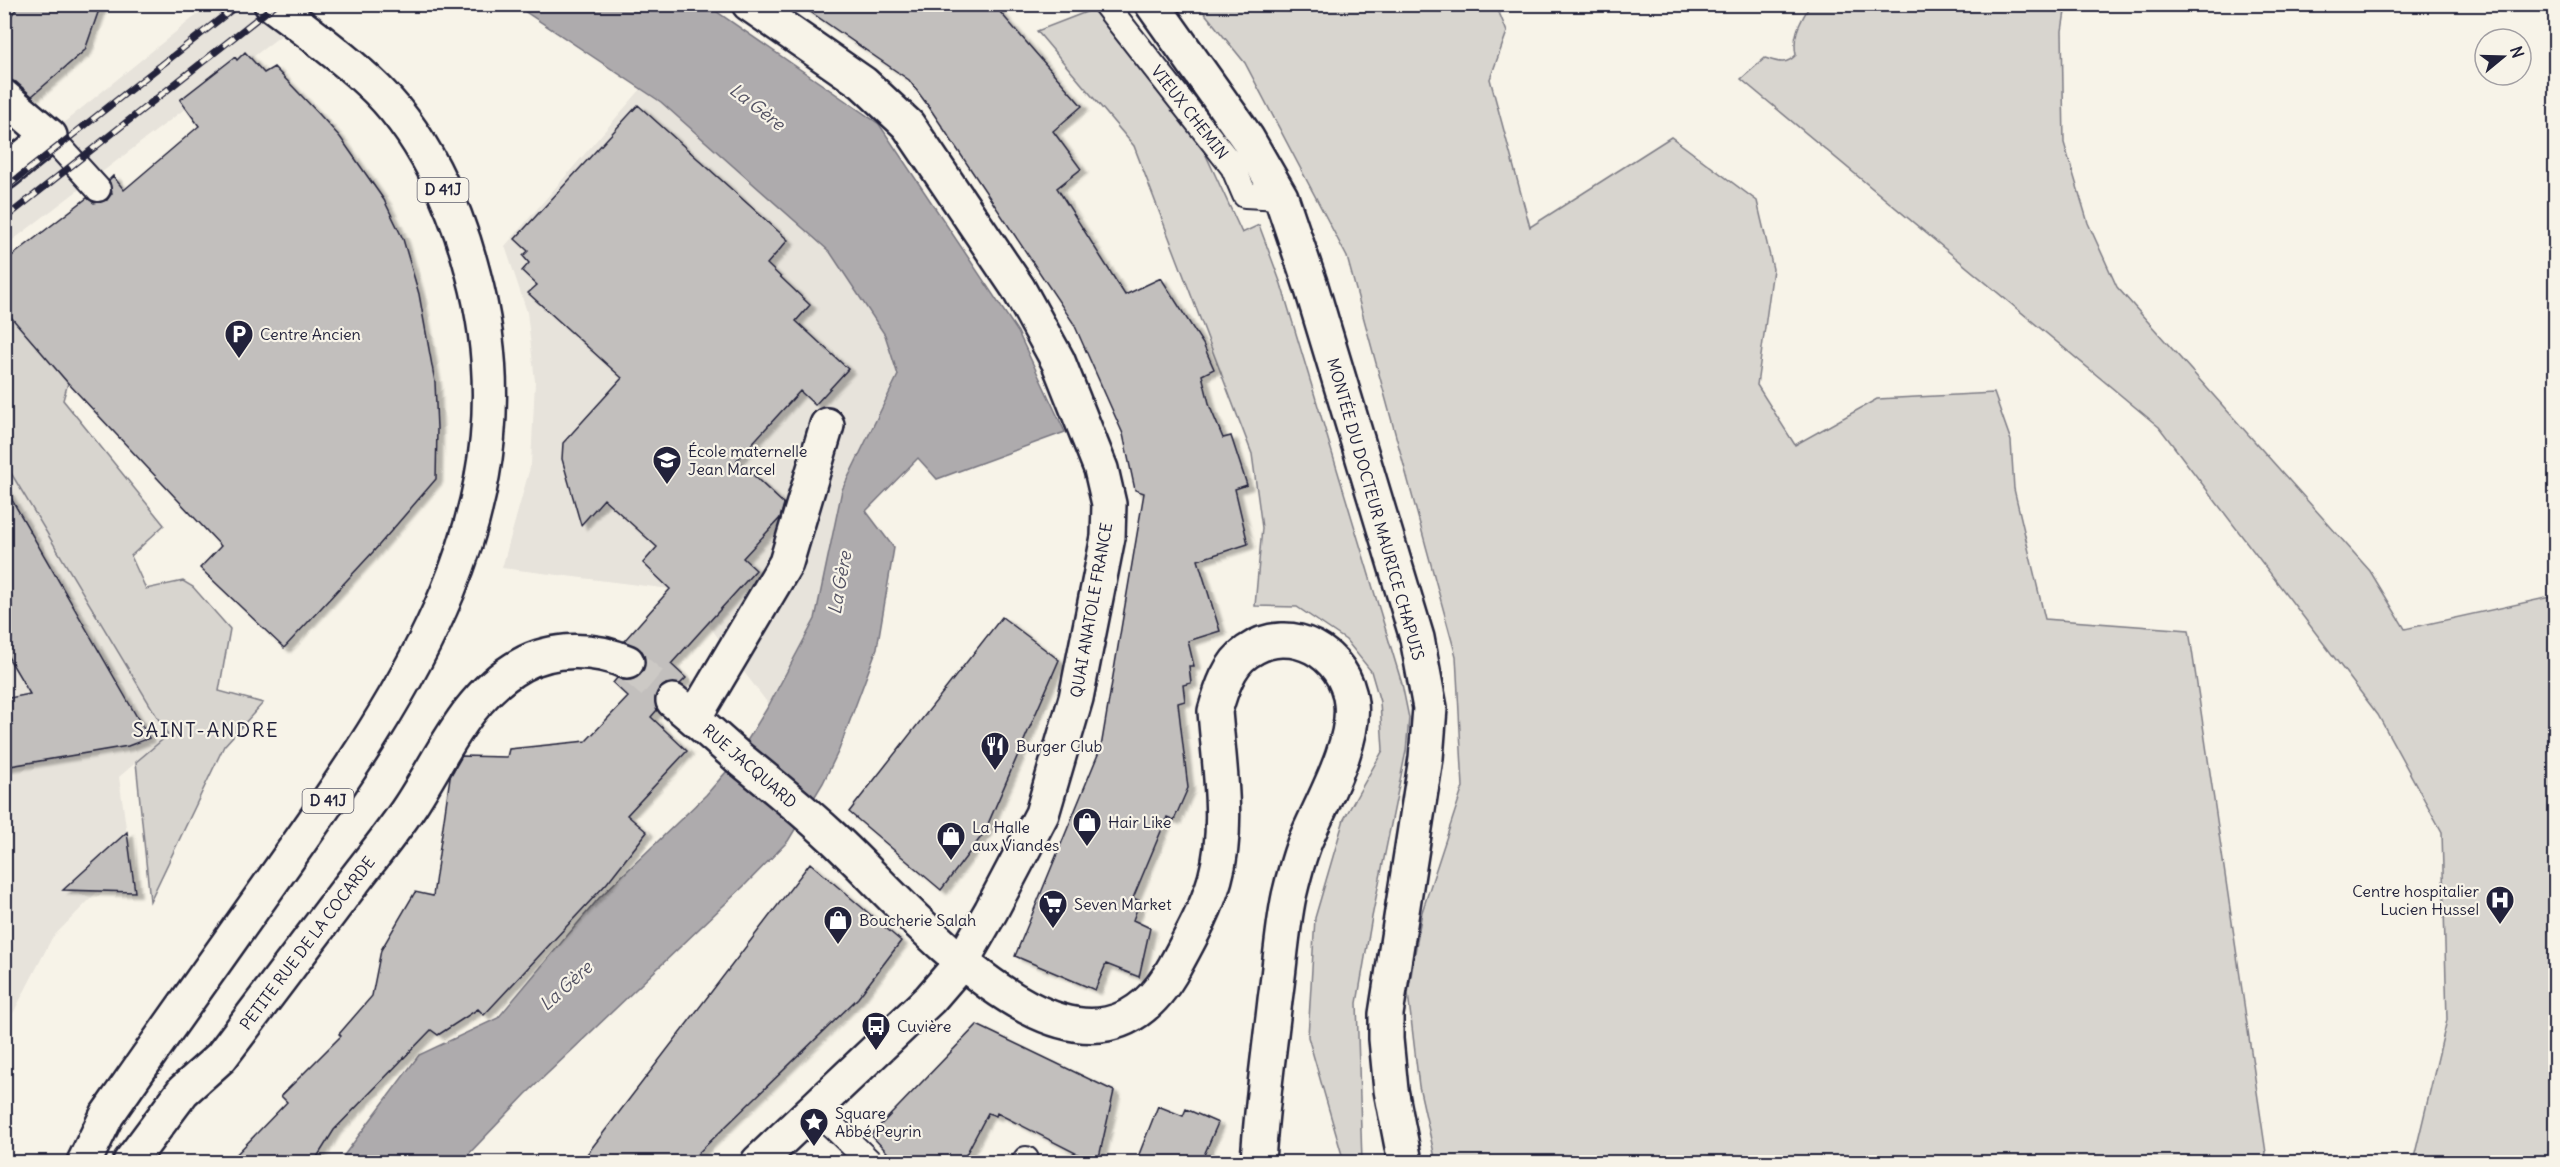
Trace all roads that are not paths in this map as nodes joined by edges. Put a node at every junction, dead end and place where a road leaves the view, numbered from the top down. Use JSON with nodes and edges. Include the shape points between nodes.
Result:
{"nodes":[{"id":1,"x":271,"y":4,"type":"edge"},
{"id":2,"x":749,"y":4,"type":"edge"},
{"id":3,"x":1105,"y":4,"type":"edge"},
{"id":4,"x":1152,"y":4,"type":"edge"},
{"id":5,"x":4,"y":97,"type":"edge"},
{"id":6,"x":50,"y":136,"type":"junction"},
{"id":7,"x":4,"y":173,"type":"edge"},
{"id":8,"x":98,"y":189,"type":"dead end"},
{"id":9,"x":1281,"y":197,"type":"junction"},
{"id":10,"x":827,"y":425,"type":"dead end"},
{"id":11,"x":627,"y":662,"type":"tunnel mouth"},
{"id":12,"x":961,"y":963,"type":"junction"},
{"id":13,"x":814,"y":1108,"type":"junction"},
{"id":14,"x":84,"y":1162,"type":"edge"},
{"id":15,"x":130,"y":1162,"type":"edge"},
{"id":16,"x":758,"y":1162,"type":"edge"},
{"id":17,"x":870,"y":1162,"type":"edge"},
{"id":18,"x":1258,"y":1162,"type":"edge"},
{"id":19,"x":1405,"y":1162,"type":"edge"}],
"edges":[{"from":1,"to":14,"type":"street","number":"D 41J","via":[[370,82],[402,120],[450,202],[480,297],[488,344],[488,439],[481,483],[466,545],[443,607],[376,730],[106,1115]]},
{"from":2,"to":12,"type":"street","name":"QUAI ANATOLE FRANCE","via":[[863,83],[908,124],[1018,288],[1058,361],[1101,469],[1109,504],[1108,537],[1076,698],[1042,814]]},
{"from":3,"to":9,"type":"lane","name":"VIEUX CHEMIN","via":[[1233,167],[1245,195]]},
{"from":4,"to":9,"type":"street","name":"MONTÉE DU DOCTEUR MAURICE CHAPUIS","via":[[1247,138]]},
{"from":5,"to":6,"type":"street"},
{"from":6,"to":7,"type":"street"},
{"from":6,"to":8,"type":"lane"},
{"from":9,"to":19,"type":"street","name":"MONTÉE DU DOCTEUR MAURICE CHAPUIS","via":[[1413,627],[1430,708],[1426,758],[1386,1014],[1391,1090]]},
{"from":10,"to":12,"type":"street","name":"RUE JACQUARD","via":[[786,563],[695,719],[831,836]]},
{"from":11,"to":15,"type":"street","name":"PETITE RUE DE LA COCARDE","via":[[584,652],[538,658],[520,665],[468,711],[403,816],[221,1057],[183,1091]]},
{"from":12,"to":13,"type":"street","name":"QUAI ANATOLE FRANCE","via":[[930,999]]},
{"from":12,"to":18,"type":"street","via":[[1007,995],[1062,1021],[1107,1025],[1142,1010],[1164,987],[1203,914],[1215,878],[1222,832],[1215,711],[1234,665],[1247,651],[1288,639],[1309,644],[1329,657],[1343,676],[1353,724],[1303,847],[1289,898]]},
{"from":13,"to":16,"type":"street","name":"QUAI ANATOLE FRANCE"},
{"from":13,"to":17,"type":"lane"}]}
